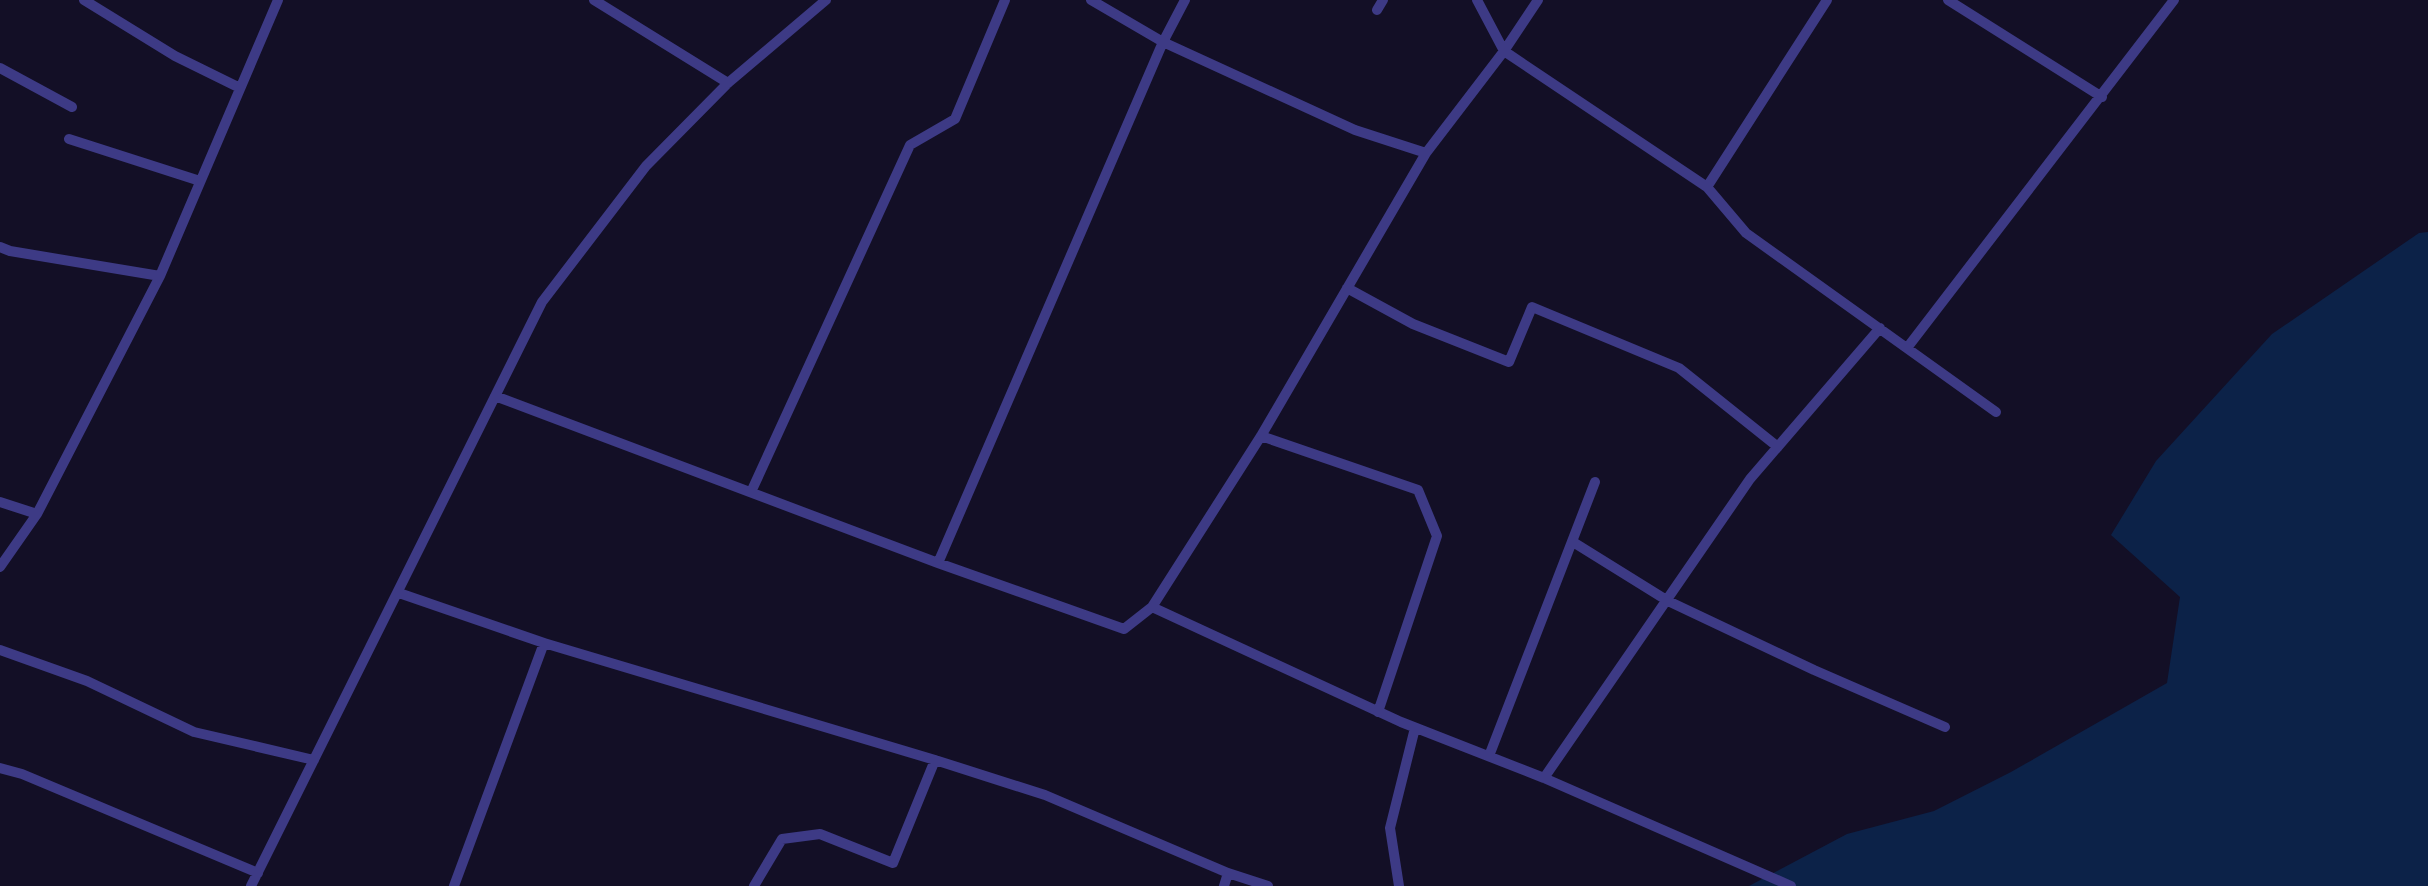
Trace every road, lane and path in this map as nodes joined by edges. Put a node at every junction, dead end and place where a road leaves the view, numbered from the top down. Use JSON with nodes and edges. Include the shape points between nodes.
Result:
{"nodes":[{"id":1,"x":84,"y":0,"type":"edge"},
{"id":2,"x":278,"y":0,"type":"edge"},
{"id":3,"x":594,"y":0,"type":"edge"},
{"id":4,"x":826,"y":0,"type":"edge"},
{"id":5,"x":1005,"y":0,"type":"edge"},
{"id":6,"x":1091,"y":0,"type":"edge"},
{"id":7,"x":1185,"y":0,"type":"edge"},
{"id":8,"x":1383,"y":0,"type":"edge"},
{"id":9,"x":1477,"y":0,"type":"edge"},
{"id":10,"x":1538,"y":0,"type":"edge"},
{"id":11,"x":1827,"y":0,"type":"edge"},
{"id":12,"x":1948,"y":0,"type":"edge"},
{"id":13,"x":2174,"y":0,"type":"edge"},
{"id":14,"x":1377,"y":10,"type":"dead end"},
{"id":15,"x":1163,"y":42,"type":"junction"},
{"id":16,"x":1504,"y":51,"type":"junction"},
{"id":17,"x":0,"y":68,"type":"edge"},
{"id":18,"x":728,"y":83,"type":"junction"},
{"id":19,"x":240,"y":88,"type":"junction"},
{"id":20,"x":2102,"y":97,"type":"junction"},
{"id":21,"x":72,"y":107,"type":"dead end"},
{"id":22,"x":69,"y":139,"type":"dead end"},
{"id":23,"x":1426,"y":153,"type":"junction"},
{"id":24,"x":200,"y":181,"type":"junction"},
{"id":25,"x":1707,"y":187,"type":"junction"},
{"id":26,"x":0,"y":247,"type":"edge"},
{"id":27,"x":160,"y":276,"type":"junction"},
{"id":28,"x":1347,"y":288,"type":"junction"},
{"id":29,"x":1880,"y":328,"type":"junction"},
{"id":30,"x":1907,"y":348,"type":"junction"},
{"id":31,"x":495,"y":396,"type":"junction"},
{"id":32,"x":1996,"y":412,"type":"dead end"},
{"id":33,"x":1261,"y":436,"type":"junction"},
{"id":34,"x":1778,"y":447,"type":"junction"},
{"id":35,"x":1595,"y":482,"type":"dead end"},
{"id":36,"x":751,"y":492,"type":"junction"},
{"id":37,"x":0,"y":502,"type":"edge"},
{"id":38,"x":37,"y":514,"type":"junction"},
{"id":39,"x":1573,"y":542,"type":"junction"},
{"id":40,"x":938,"y":563,"type":"junction"},
{"id":41,"x":0,"y":567,"type":"edge"},
{"id":42,"x":399,"y":593,"type":"junction"},
{"id":43,"x":1668,"y":600,"type":"junction"},
{"id":44,"x":1152,"y":607,"type":"junction"},
{"id":45,"x":544,"y":643,"type":"junction"},
{"id":46,"x":0,"y":650,"type":"edge"},
{"id":47,"x":1378,"y":712,"type":"junction"},
{"id":48,"x":1945,"y":727,"type":"dead end"},
{"id":49,"x":1415,"y":728,"type":"junction"},
{"id":50,"x":1489,"y":756,"type":"junction"},
{"id":51,"x":314,"y":760,"type":"junction"},
{"id":52,"x":935,"y":760,"type":"junction"},
{"id":53,"x":0,"y":768,"type":"edge"},
{"id":54,"x":1544,"y":778,"type":"junction"},
{"id":55,"x":258,"y":873,"type":"junction"},
{"id":56,"x":1228,"y":873,"type":"junction"},
{"id":57,"x":251,"y":886,"type":"edge"},
{"id":58,"x":454,"y":886,"type":"edge"},
{"id":59,"x":754,"y":886,"type":"edge"},
{"id":60,"x":1224,"y":886,"type":"edge"},
{"id":61,"x":1268,"y":886,"type":"edge"},
{"id":62,"x":1399,"y":886,"type":"edge"},
{"id":63,"x":1791,"y":886,"type":"edge"}],
"edges":[{"from":1,"to":19,"type":"street","via":[[175,56]]},
{"from":2,"to":19,"type":"street"},
{"from":3,"to":18,"type":"street"},
{"from":4,"to":18,"type":"street"},
{"from":5,"to":36,"type":"street","via":[[955,119],[910,145]]},
{"from":6,"to":15,"type":"street"},
{"from":7,"to":15,"type":"street"},
{"from":8,"to":14,"type":"street"},
{"from":9,"to":16,"type":"street"},
{"from":10,"to":16,"type":"street"},
{"from":11,"to":25,"type":"street"},
{"from":12,"to":20,"type":"street"},
{"from":13,"to":20,"type":"street"},
{"from":15,"to":23,"type":"street","via":[[1355,130]]},
{"from":15,"to":40,"type":"street"},
{"from":16,"to":23,"type":"street"},
{"from":16,"to":25,"type":"street"},
{"from":17,"to":21,"type":"street"},
{"from":18,"to":31,"type":"street","via":[[646,166],[542,302]]},
{"from":19,"to":24,"type":"street"},
{"from":20,"to":30,"type":"street"},
{"from":22,"to":24,"type":"street"},
{"from":23,"to":28,"type":"street"},
{"from":24,"to":27,"type":"street"},
{"from":25,"to":29,"type":"street","via":[[1746,233]]},
{"from":26,"to":27,"type":"street","via":[[10,251]]},
{"from":27,"to":38,"type":"street"},
{"from":28,"to":33,"type":"street"},
{"from":28,"to":34,"type":"street","via":[[1413,324],[1509,362],[1532,307],[1679,368]]},
{"from":29,"to":30,"type":"street"},
{"from":29,"to":34,"type":"street"},
{"from":30,"to":32,"type":"street"},
{"from":31,"to":36,"type":"street"},
{"from":31,"to":42,"type":"street"},
{"from":33,"to":44,"type":"street"},
{"from":33,"to":47,"type":"street","via":[[1418,490],[1437,536]]},
{"from":34,"to":43,"type":"street","via":[[1750,479]]},
{"from":35,"to":39,"type":"street"},
{"from":36,"to":40,"type":"street"},
{"from":37,"to":38,"type":"street"},
{"from":38,"to":41,"type":"street"},
{"from":39,"to":43,"type":"street"},
{"from":39,"to":50,"type":"street"},
{"from":40,"to":44,"type":"street","via":[[1124,630]]},
{"from":42,"to":45,"type":"street"},
{"from":42,"to":51,"type":"street"},
{"from":43,"to":48,"type":"street","via":[[1814,670]]},
{"from":43,"to":54,"type":"street"},
{"from":44,"to":47,"type":"street"},
{"from":45,"to":52,"type":"street"},
{"from":45,"to":58,"type":"street"},
{"from":46,"to":51,"type":"street","via":[[87,681],[194,732]]},
{"from":47,"to":49,"type":"street"},
{"from":49,"to":50,"type":"street"},
{"from":49,"to":62,"type":"street","via":[[1390,828]]},
{"from":50,"to":54,"type":"street"},
{"from":51,"to":55,"type":"street"},
{"from":52,"to":56,"type":"street","via":[[1045,795]]},
{"from":52,"to":59,"type":"street","via":[[893,864],[820,834],[782,839]]},
{"from":53,"to":55,"type":"street","via":[[22,774]]},
{"from":54,"to":63,"type":"street"},
{"from":55,"to":57,"type":"street"},
{"from":56,"to":60,"type":"street"},
{"from":56,"to":61,"type":"street"}]}
